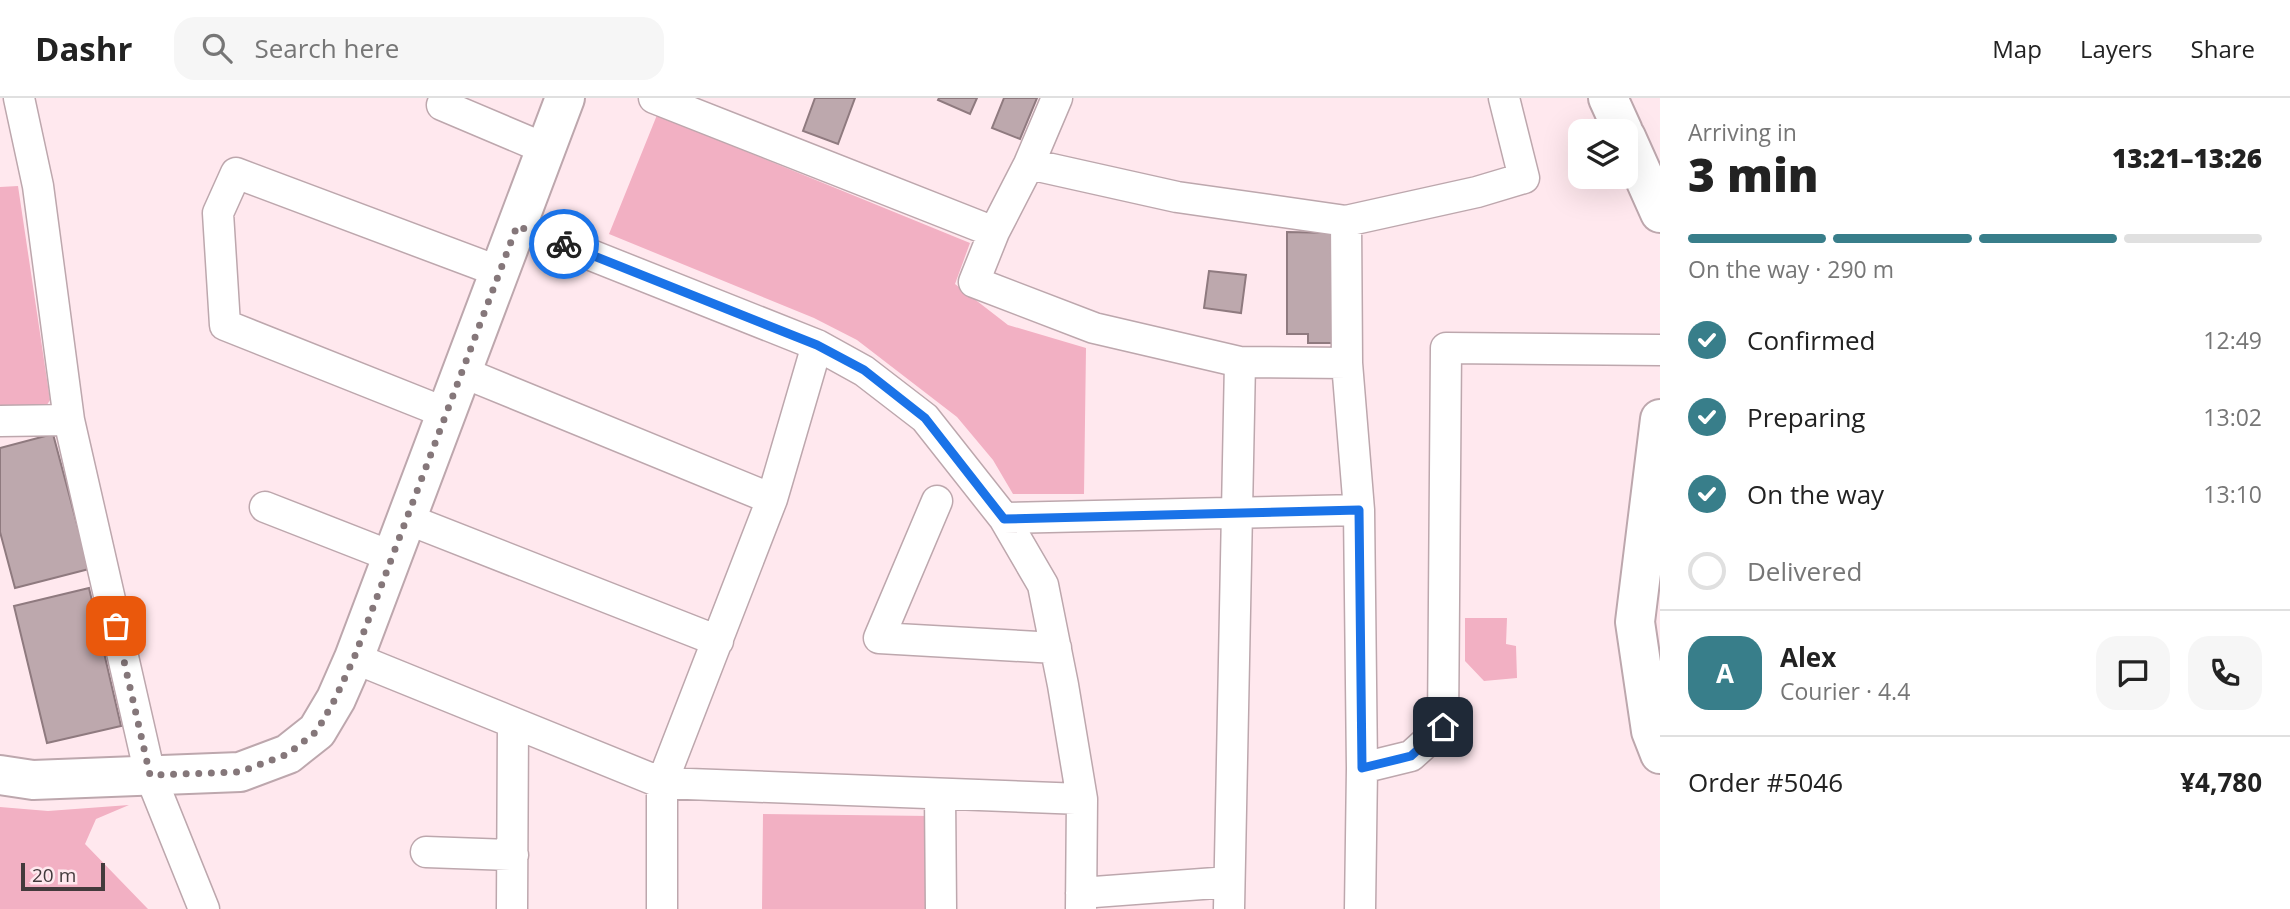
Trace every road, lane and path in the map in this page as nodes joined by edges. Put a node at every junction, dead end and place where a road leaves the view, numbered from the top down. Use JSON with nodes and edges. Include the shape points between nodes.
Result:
{"nodes":[{"id":1,"x":19,"y":98,"type":"edge"},
{"id":2,"x":565,"y":98,"type":"edge"},
{"id":3,"x":654,"y":98,"type":"edge"},
{"id":4,"x":1057,"y":98,"type":"edge"},
{"id":5,"x":1504,"y":98,"type":"edge"},
{"id":6,"x":1608,"y":98,"type":"edge"},
{"id":7,"x":442,"y":105,"type":"dead end"},
{"id":8,"x":1618,"y":119,"type":"edge"},
{"id":9,"x":546,"y":149,"type":"junction"},
{"id":10,"x":1029,"y":164,"type":"junction"},
{"id":11,"x":1638,"y":164,"type":"edge"},
{"id":12,"x":1660,"y":213,"type":"edge"},
{"id":13,"x":1346,"y":222,"type":"junction"},
{"id":14,"x":517,"y":226,"type":"junction"},
{"id":15,"x":995,"y":232,"type":"junction"},
{"id":16,"x":500,"y":272,"type":"junction"},
{"id":17,"x":817,"y":345,"type":"junction"},
{"id":18,"x":1660,"y":350,"type":"edge"},
{"id":19,"x":1240,"y":362,"type":"junction"},
{"id":20,"x":1347,"y":363,"type":"junction"},
{"id":21,"x":462,"y":372,"type":"junction"},
{"id":22,"x":446,"y":413,"type":"junction"},
{"id":23,"x":1660,"y":419,"type":"edge"},
{"id":24,"x":69,"y":420,"type":"junction"},
{"id":25,"x":0,"y":421,"type":"edge"},
{"id":26,"x":772,"y":499,"type":"junction"},
{"id":27,"x":937,"y":501,"type":"dead end"},
{"id":28,"x":265,"y":507,"type":"dead end"},
{"id":29,"x":1359,"y":510,"type":"junction"},
{"id":30,"x":1236,"y":513,"type":"junction"},
{"id":31,"x":407,"y":519,"type":"junction"},
{"id":32,"x":1004,"y":519,"type":"junction"},
{"id":33,"x":393,"y":557,"type":"junction"},
{"id":34,"x":1650,"y":579,"type":"edge"},
{"id":35,"x":718,"y":641,"type":"junction"},
{"id":36,"x":1056,"y":648,"type":"junction"},
{"id":37,"x":354,"y":658,"type":"junction"},
{"id":38,"x":513,"y":723,"type":"junction"},
{"id":39,"x":1660,"y":754,"type":"edge"},
{"id":40,"x":1362,"y":768,"type":"junction"},
{"id":41,"x":0,"y":775,"type":"edge"},
{"id":42,"x":150,"y":775,"type":"junction"},
{"id":43,"x":662,"y":783,"type":"junction"},
{"id":44,"x":940,"y":794,"type":"junction"},
{"id":45,"x":1082,"y":799,"type":"junction"},
{"id":46,"x":426,"y":852,"type":"dead end"},
{"id":47,"x":513,"y":855,"type":"junction"},
{"id":48,"x":1229,"y":895,"type":"edge"},
{"id":49,"x":1081,"y":901,"type":"edge"},
{"id":50,"x":204,"y":909,"type":"edge"},
{"id":51,"x":512,"y":909,"type":"edge"},
{"id":52,"x":662,"y":909,"type":"edge"},
{"id":53,"x":941,"y":909,"type":"edge"},
{"id":54,"x":1360,"y":909,"type":"edge"}],
"edges":[{"from":1,"to":24,"type":"street","via":[[37,186]]},
{"from":2,"to":9,"type":"street"},
{"from":3,"to":15,"type":"street"},
{"from":4,"to":10,"type":"street"},
{"from":5,"to":13,"type":"street","via":[[1524,178]]},
{"from":6,"to":8,"type":"street"},
{"from":7,"to":9,"type":"street"},
{"from":9,"to":14,"type":"street"},
{"from":10,"to":13,"type":"street","via":[[1177,197]]},
{"from":10,"to":15,"type":"street"},
{"from":11,"to":12,"type":"street"},
{"from":13,"to":20,"type":"street"},
{"from":14,"to":16,"type":"street"},
{"from":14,"to":17,"type":"street"},
{"from":15,"to":19,"type":"street","via":[[974,282],[1094,328]]},
{"from":16,"to":21,"type":"street"},
{"from":16,"to":22,"type":"street","via":[[236,173],[218,214],[225,325]]},
{"from":17,"to":26,"type":"street"},
{"from":17,"to":32,"type":"street","via":[[864,370],[925,418]]},
{"from":18,"to":40,"type":"street","via":[[1446,348],[1443,727],[1411,756]]},
{"from":19,"to":20,"type":"street"},
{"from":19,"to":30,"type":"street"},
{"from":20,"to":29,"type":"street"},
{"from":21,"to":22,"type":"street"},
{"from":21,"to":26,"type":"street"},
{"from":22,"to":31,"type":"street"},
{"from":23,"to":34,"type":"street"},
{"from":24,"to":25,"type":"street"},
{"from":24,"to":42,"type":"street"},
{"from":26,"to":35,"type":"street"},
{"from":27,"to":36,"type":"street","via":[[879,638]]},
{"from":28,"to":33,"type":"street"},
{"from":29,"to":30,"type":"street"},
{"from":29,"to":40,"type":"street"},
{"from":30,"to":32,"type":"street"},
{"from":30,"to":48,"type":"street"},
{"from":31,"to":33,"type":"street"},
{"from":31,"to":35,"type":"street"},
{"from":32,"to":36,"type":"street","via":[[1043,585]]},
{"from":33,"to":37,"type":"street"},
{"from":34,"to":39,"type":"street","via":[[1635,622],[1651,731]]},
{"from":35,"to":43,"type":"street"},
{"from":36,"to":45,"type":"street"},
{"from":37,"to":38,"type":"street"},
{"from":37,"to":42,"type":"street","via":[[317,731],[288,754],[240,772]]},
{"from":38,"to":43,"type":"street"},
{"from":38,"to":47,"type":"street"},
{"from":40,"to":54,"type":"street"},
{"from":41,"to":42,"type":"street","via":[[33,780]]},
{"from":42,"to":50,"type":"street"},
{"from":43,"to":44,"type":"street"},
{"from":43,"to":52,"type":"street"},
{"from":44,"to":45,"type":"street"},
{"from":44,"to":53,"type":"street"},
{"from":45,"to":49,"type":"street"},
{"from":46,"to":47,"type":"street"},
{"from":47,"to":51,"type":"street"},
{"from":48,"to":49,"type":"street"}]}
